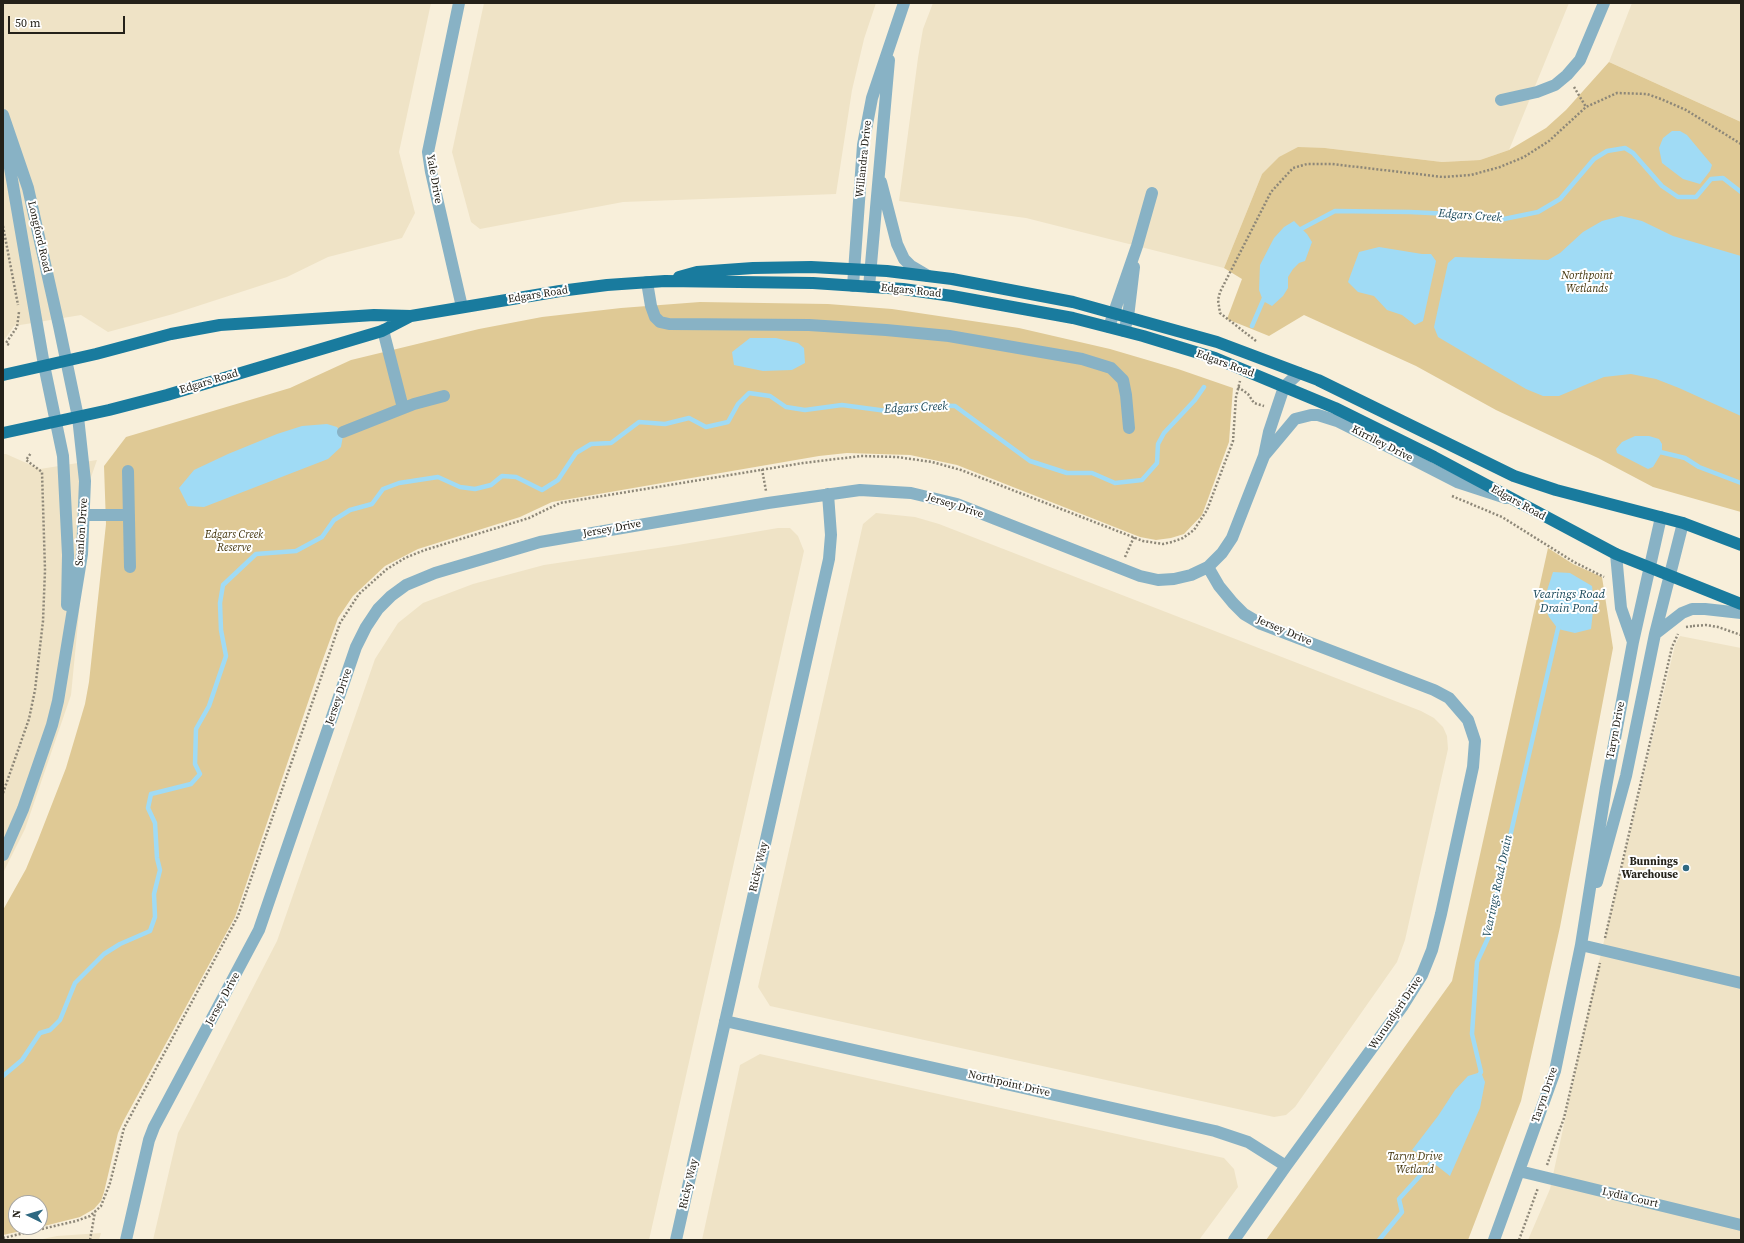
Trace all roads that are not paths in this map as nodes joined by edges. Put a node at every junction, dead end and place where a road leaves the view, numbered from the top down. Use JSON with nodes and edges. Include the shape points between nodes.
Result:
{"nodes":[{"id":1,"x":460,"y":3,"type":"edge"},
{"id":2,"x":904,"y":3,"type":"edge"},
{"id":3,"x":1604,"y":3,"type":"edge"},
{"id":4,"x":892,"y":35,"type":"junction"},
{"id":5,"x":1501,"y":100,"type":"dead end"},
{"id":6,"x":3,"y":115,"type":"edge"},
{"id":7,"x":3,"y":129,"type":"edge"},
{"id":8,"x":878,"y":172,"type":"junction"},
{"id":9,"x":1152,"y":193,"type":"dead end"},
{"id":10,"x":1137,"y":246,"type":"junction"},
{"id":11,"x":855,"y":269,"type":"junction"},
{"id":12,"x":870,"y":271,"type":"junction"},
{"id":13,"x":929,"y":276,"type":"junction"},
{"id":14,"x":665,"y":281,"type":"junction"},
{"id":15,"x":648,"y":282,"type":"junction"},
{"id":16,"x":853,"y":286,"type":"junction"},
{"id":17,"x":869,"y":287,"type":"junction"},
{"id":18,"x":462,"y":307,"type":"junction"},
{"id":19,"x":1112,"y":313,"type":"junction"},
{"id":20,"x":411,"y":316,"type":"junction"},
{"id":21,"x":1128,"y":316,"type":"junction"},
{"id":22,"x":1109,"y":327,"type":"junction"},
{"id":23,"x":383,"y":330,"type":"junction"},
{"id":24,"x":1124,"y":331,"type":"junction"},
{"id":25,"x":66,"y":361,"type":"junction"},
{"id":26,"x":44,"y":365,"type":"junction"},
{"id":27,"x":1299,"y":373,"type":"junction"},
{"id":28,"x":3,"y":374,"type":"edge"},
{"id":29,"x":1284,"y":387,"type":"junction"},
{"id":30,"x":444,"y":396,"type":"dead end"},
{"id":31,"x":403,"y":408,"type":"junction"},
{"id":32,"x":78,"y":417,"type":"junction"},
{"id":33,"x":55,"y":421,"type":"junction"},
{"id":34,"x":1128,"y":428,"type":"dead end"},
{"id":35,"x":343,"y":432,"type":"dead end"},
{"id":36,"x":3,"y":433,"type":"edge"},
{"id":37,"x":1264,"y":456,"type":"junction"},
{"id":38,"x":128,"y":471,"type":"dead end"},
{"id":39,"x":828,"y":494,"type":"junction"},
{"id":40,"x":1513,"y":500,"type":"junction"},
{"id":41,"x":84,"y":514,"type":"junction"},
{"id":42,"x":129,"y":515,"type":"junction"},
{"id":43,"x":1661,"y":517,"type":"junction"},
{"id":44,"x":1683,"y":523,"type":"junction"},
{"id":45,"x":1741,"y":545,"type":"edge"},
{"id":46,"x":1616,"y":554,"type":"junction"},
{"id":47,"x":130,"y":567,"type":"dead end"},
{"id":48,"x":1208,"y":567,"type":"junction"},
{"id":49,"x":1649,"y":568,"type":"junction"},
{"id":50,"x":1669,"y":576,"type":"junction"},
{"id":51,"x":1741,"y":604,"type":"edge"},
{"id":52,"x":1741,"y":613,"type":"edge"},
{"id":53,"x":1655,"y":634,"type":"junction"},
{"id":54,"x":1633,"y":642,"type":"junction"},
{"id":55,"x":66,"y":646,"type":"junction"},
{"id":56,"x":1470,"y":726,"type":"joint"},
{"id":57,"x":3,"y":855,"type":"edge"},
{"id":58,"x":1581,"y":945,"type":"junction"},
{"id":59,"x":1741,"y":984,"type":"edge"},
{"id":60,"x":725,"y":1021,"type":"junction"},
{"id":61,"x":1286,"y":1166,"type":"junction"},
{"id":62,"x":1519,"y":1171,"type":"junction"},
{"id":63,"x":1741,"y":1225,"type":"edge"},
{"id":64,"x":126,"y":1240,"type":"edge"},
{"id":65,"x":676,"y":1240,"type":"edge"},
{"id":66,"x":1234,"y":1240,"type":"edge"},
{"id":67,"x":1494,"y":1240,"type":"edge"}],
"edges":[{"from":1,"to":18,"type":"street","name":"Yale Drive","via":[[428,152]]},
{"from":2,"to":4,"type":"street","name":"Willandra Drive"},
{"from":3,"to":5,"type":"street","via":[[1580,60],[1567,75],[1555,85],[1537,92]]},
{"from":4,"to":8,"type":"street","name":"Willandra Drive"},
{"from":4,"to":11,"type":"street","name":"Willandra Drive","via":[[872,98],[863,145]]},
{"from":6,"to":25,"type":"street","name":"Longford Road","via":[[28,188]]},
{"from":7,"to":26,"type":"street","name":"Longford Road"},
{"from":8,"to":12,"type":"street","name":"Willandra Drive"},
{"from":8,"to":13,"type":"street","via":[[897,244],[904,259]]},
{"from":9,"to":10,"type":"street"},
{"from":10,"to":19,"type":"street"},
{"from":10,"to":21,"type":"street"},
{"from":11,"to":12,"type":"main road","name":"Edgars Road"},
{"from":11,"to":14,"type":"main road","name":"Edgars Road","via":[[753,268],[698,272]]},
{"from":11,"to":16,"type":"street","name":"Willandra Drive"},
{"from":12,"to":13,"type":"main road","name":"Edgars Road"},
{"from":12,"to":17,"type":"street","name":"Willandra Drive"},
{"from":13,"to":19,"type":"main road","name":"Edgars Road","via":[[1015,290]]},
{"from":14,"to":15,"type":"main road","name":"Edgars Road"},
{"from":14,"to":16,"type":"main road","name":"Edgars Road"},
{"from":15,"to":18,"type":"main road","name":"Edgars Road","via":[[560,291]]},
{"from":15,"to":34,"type":"street","via":[[655,317],[660,322],[669,324],[809,325],[886,330],[957,337],[1082,359],[1111,368],[1123,380]]},
{"from":16,"to":17,"type":"main road","name":"Edgars Road"},
{"from":17,"to":22,"type":"main road","name":"Edgars Road","via":[[960,297]]},
{"from":18,"to":20,"type":"main road","name":"Edgars Road"},
{"from":19,"to":21,"type":"main road","name":"Edgars Road"},
{"from":19,"to":22,"type":"street"},
{"from":20,"to":23,"type":"main road","name":"Edgars Road"},
{"from":20,"to":25,"type":"main road","name":"Edgars Road","via":[[374,315],[220,324]]},
{"from":21,"to":24,"type":"street"},
{"from":21,"to":27,"type":"main road","name":"Edgars Road","via":[[1217,342]]},
{"from":22,"to":24,"type":"main road","name":"Edgars Road"},
{"from":23,"to":31,"type":"street"},
{"from":23,"to":32,"type":"main road","name":"Edgars Road","via":[[167,395]]},
{"from":24,"to":29,"type":"main road","name":"Edgars Road","via":[[1215,358]]},
{"from":25,"to":26,"type":"main road","name":"Edgars Road"},
{"from":25,"to":32,"type":"street","name":"Longford Road"},
{"from":26,"to":28,"type":"main road","name":"Edgars Road"},
{"from":26,"to":33,"type":"street","name":"Longford Road"},
{"from":27,"to":29,"type":"street","name":"Kirriley Drive"},
{"from":27,"to":43,"type":"main road","name":"Edgars Road","via":[[1367,403],[1514,476],[1556,490]]},
{"from":29,"to":37,"type":"street","name":"Kirriley Drive"},
{"from":29,"to":40,"type":"main road","name":"Edgars Road","via":[[1339,410]]},
{"from":30,"to":31,"type":"street"},
{"from":31,"to":35,"type":"street"},
{"from":32,"to":33,"type":"main road","name":"Edgars Road"},
{"from":32,"to":41,"type":"street","name":"Scanlon Drive","via":[[85,481]]},
{"from":33,"to":36,"type":"main road","name":"Edgars Road"},
{"from":33,"to":55,"type":"street","name":"Scanlon Drive","via":[[63,456],[66,507]]},
{"from":37,"to":40,"type":"street","name":"Kirriley Drive","via":[[1295,419],[1318,416],[1337,421],[1457,482]]},
{"from":37,"to":48,"type":"street","name":"Kirriley Drive","via":[[1232,538]]},
{"from":38,"to":42,"type":"street"},
{"from":39,"to":48,"type":"street","name":"Jersey Drive","via":[[881,490],[934,497],[1120,569],[1158,580],[1174,580]]},
{"from":39,"to":60,"type":"street","name":"Ricky Way","via":[[831,535],[829,559]]},
{"from":39,"to":64,"type":"street","name":"Jersey Drive","via":[[518,547],[435,573],[406,585],[391,596],[366,627],[356,648],[259,930],[154,1127]]},
{"from":40,"to":46,"type":"main road","name":"Edgars Road"},
{"from":41,"to":42,"type":"street"},
{"from":41,"to":55,"type":"street","name":"Scanlon Drive","via":[[82,554]]},
{"from":42,"to":47,"type":"street"},
{"from":43,"to":44,"type":"main road","name":"Edgars Road"},
{"from":43,"to":49,"type":"street","name":"Taryn Drive"},
{"from":44,"to":45,"type":"main road","name":"Edgars Road"},
{"from":44,"to":50,"type":"street","name":"Taryn Drive"},
{"from":46,"to":49,"type":"main road","name":"Edgars Road"},
{"from":46,"to":54,"type":"street","via":[[1620,608]]},
{"from":48,"to":56,"type":"street","name":"Jersey Drive","via":[[1219,586],[1244,614],[1261,624],[1434,690],[1457,706]]},
{"from":49,"to":50,"type":"main road","name":"Edgars Road"},
{"from":49,"to":54,"type":"street","name":"Taryn Drive"},
{"from":50,"to":51,"type":"main road","name":"Edgars Road"},
{"from":50,"to":53,"type":"street","name":"Taryn Drive"},
{"from":52,"to":53,"type":"street","via":[[1706,609],[1688,611]]},
{"from":53,"to":58,"type":"street","name":"Taryn Drive","via":[[1626,776]]},
{"from":54,"to":58,"type":"street","name":"Taryn Drive","via":[[1606,787]]},
{"from":55,"to":57,"type":"street","name":"Scanlon Drive","via":[[52,725],[23,809]]},
{"from":56,"to":61,"type":"street","name":"Wurundjeri Drive","via":[[1475,741],[1473,767],[1432,950],[1422,975],[1402,1008]]},
{"from":58,"to":59,"type":"street"},
{"from":58,"to":62,"type":"street","name":"Taryn Drive","via":[[1554,1071]]},
{"from":60,"to":61,"type":"street","name":"Northpoint Drive","via":[[1215,1131],[1248,1142]]},
{"from":60,"to":65,"type":"street","name":"Ricky Way"},
{"from":61,"to":66,"type":"street","name":"Wurundjeri Drive"},
{"from":62,"to":63,"type":"street","name":"Lydia Court"},
{"from":62,"to":67,"type":"street","name":"Taryn Drive"}]}
